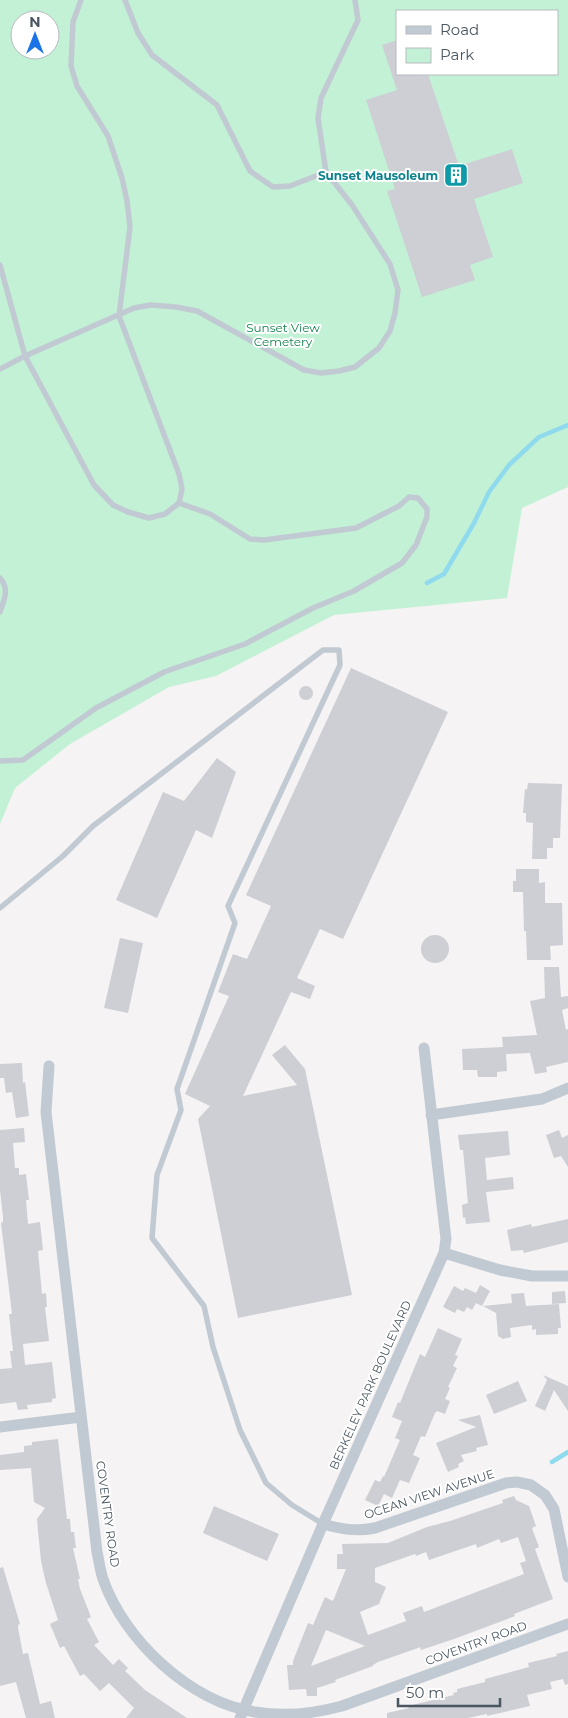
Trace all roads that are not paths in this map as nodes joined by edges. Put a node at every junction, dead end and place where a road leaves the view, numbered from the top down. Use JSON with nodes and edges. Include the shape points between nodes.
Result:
{"nodes":[{"id":1,"x":81,"y":0,"type":"edge"},
{"id":2,"x":124,"y":0,"type":"edge"},
{"id":3,"x":355,"y":0,"type":"edge"},
{"id":4,"x":326,"y":172,"type":"junction"},
{"id":5,"x":0,"y":265,"type":"edge"},
{"id":6,"x":119,"y":316,"type":"junction"},
{"id":7,"x":25,"y":356,"type":"junction"},
{"id":8,"x":0,"y":369,"type":"edge"},
{"id":9,"x":179,"y":503,"type":"junction"},
{"id":10,"x":0,"y":578,"type":"edge"},
{"id":11,"x":0,"y":612,"type":"edge"},
{"id":12,"x":0,"y":761,"type":"edge"},
{"id":13,"x":0,"y":908,"type":"edge"},
{"id":14,"x":424,"y":1048,"type":"dead end"},
{"id":15,"x":49,"y":1066,"type":"dead end"},
{"id":16,"x":568,"y":1088,"type":"edge"},
{"id":17,"x":431,"y":1115,"type":"junction"},
{"id":18,"x":444,"y":1253,"type":"junction"},
{"id":19,"x":568,"y":1276,"type":"edge"},
{"id":20,"x":81,"y":1417,"type":"junction"},
{"id":21,"x":0,"y":1427,"type":"edge"},
{"id":22,"x":323,"y":1524,"type":"junction"},
{"id":23,"x":568,"y":1577,"type":"edge"},
{"id":24,"x":568,"y":1624,"type":"edge"},
{"id":25,"x":242,"y":1714,"type":"edge"}],
"edges":[{"from":1,"to":6,"type":"lane","via":[[73,22],[71,66],[77,86],[108,136],[122,178],[128,210],[130,227]]},
{"from":2,"to":4,"type":"lane","via":[[152,55],[217,105],[250,171],[273,187],[290,186]]},
{"from":3,"to":4,"type":"lane","via":[[358,20],[321,98],[318,118]]},
{"from":4,"to":6,"type":"lane","via":[[390,264],[398,290],[390,331],[380,348],[369,357],[355,366],[321,373],[304,370],[198,311],[151,305],[134,308]]},
{"from":5,"to":7,"type":"lane"},
{"from":6,"to":7,"type":"lane"},
{"from":6,"to":9,"type":"lane","via":[[179,474],[182,489]]},
{"from":7,"to":8,"type":"lane"},
{"from":7,"to":9,"type":"lane","via":[[94,485],[113,506],[149,518],[165,514]]},
{"from":9,"to":12,"type":"lane","via":[[210,514],[250,539],[264,540],[356,528],[399,506],[409,497],[418,498],[427,509],[427,517],[416,545],[402,563],[354,591],[244,644],[164,672],[96,708],[23,760]]},
{"from":10,"to":11,"type":"lane","via":[[6,594]]},
{"from":13,"to":22,"type":"lane","via":[[63,856],[93,826],[323,650],[339,650],[340,665],[228,906],[234,923],[177,1088],[181,1110],[157,1175],[152,1238],[204,1306],[213,1347],[240,1430],[266,1483],[292,1506]]},
{"from":14,"to":17,"type":"street","name":"BERKELEY PARK BOULEVARD"},
{"from":15,"to":20,"type":"street","name":"COVENTRY ROAD","via":[[46,1112]]},
{"from":16,"to":17,"type":"street","via":[[542,1099]]},
{"from":17,"to":18,"type":"street","name":"BERKELEY PARK BOULEVARD","via":[[446,1239]]},
{"from":18,"to":19,"type":"street","via":[[532,1276]]},
{"from":18,"to":22,"type":"street","name":"BERKELEY PARK BOULEVARD"},
{"from":20,"to":21,"type":"street"},
{"from":20,"to":25,"type":"street","name":"COVENTRY ROAD","via":[[97,1552],[103,1579],[117,1607],[136,1638],[159,1662],[191,1687]]},
{"from":22,"to":23,"type":"street","name":"OCEAN VIEW AVENUE","via":[[346,1531],[375,1528],[517,1482],[545,1495],[554,1509]]},
{"from":22,"to":25,"type":"street","name":"BERKELEY PARK BOULEVARD"},
{"from":24,"to":25,"type":"street","name":"COVENTRY ROAD","via":[[321,1712]]}]}
